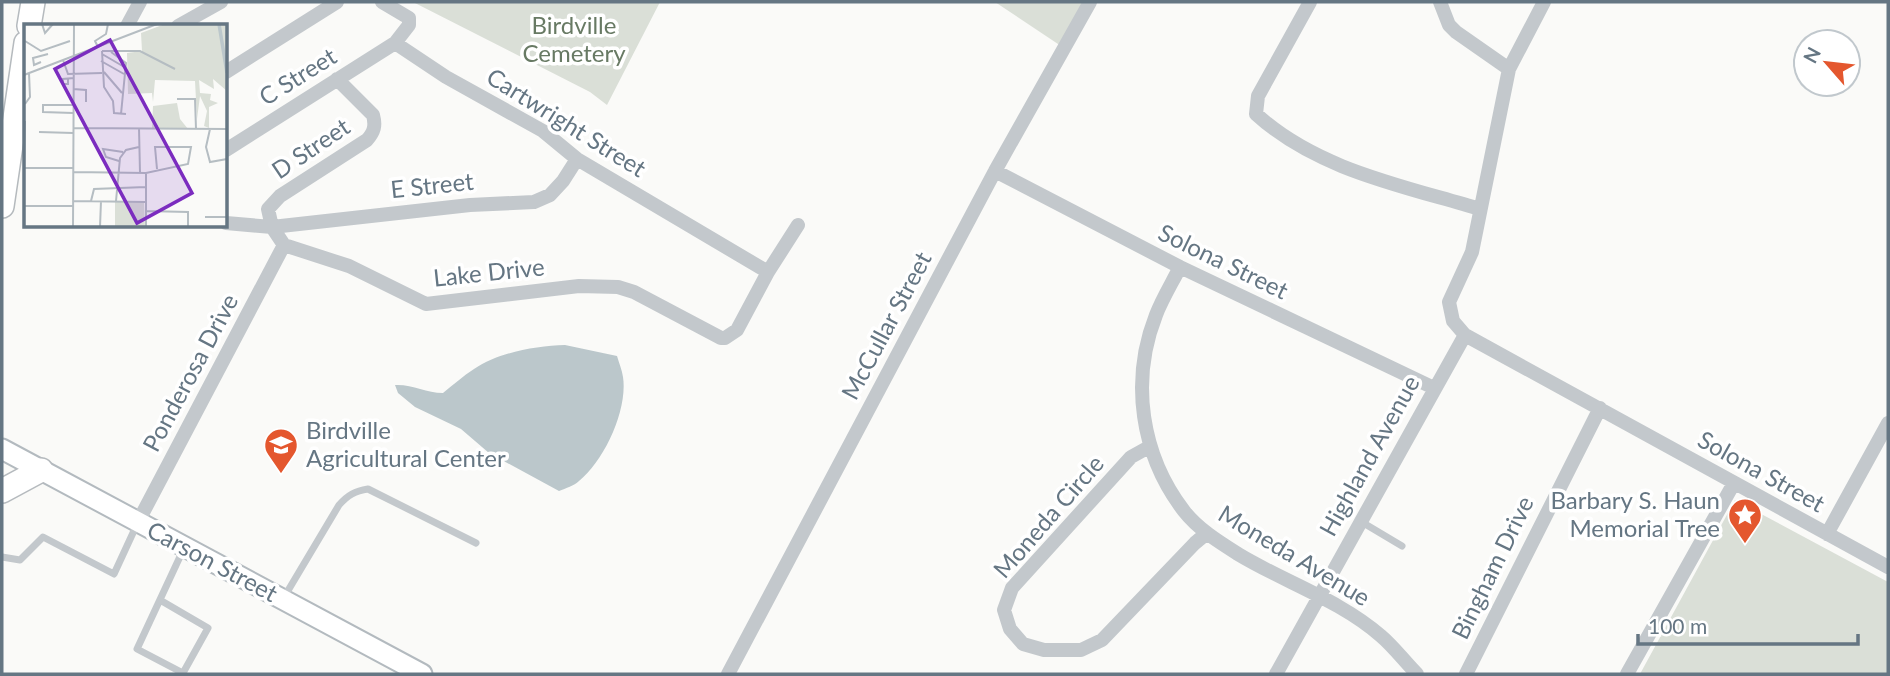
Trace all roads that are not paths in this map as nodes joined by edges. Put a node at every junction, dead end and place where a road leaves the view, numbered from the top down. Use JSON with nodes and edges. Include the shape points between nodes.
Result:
{"nodes":[{"id":1,"x":33,"y":2,"type":"edge"},
{"id":2,"x":140,"y":2,"type":"edge"},
{"id":3,"x":221,"y":2,"type":"edge"},
{"id":4,"x":337,"y":2,"type":"edge"},
{"id":5,"x":382,"y":2,"type":"edge"},
{"id":6,"x":1090,"y":2,"type":"edge"},
{"id":7,"x":1310,"y":2,"type":"edge"},
{"id":8,"x":1440,"y":2,"type":"edge"},
{"id":9,"x":1544,"y":2,"type":"edge"},
{"id":10,"x":29,"y":24,"type":"edge"},
{"id":11,"x":128,"y":24,"type":"edge"},
{"id":12,"x":182,"y":24,"type":"edge"},
{"id":13,"x":395,"y":43,"type":"junction"},
{"id":14,"x":24,"y":58,"type":"edge"},
{"id":15,"x":1509,"y":69,"type":"junction"},
{"id":16,"x":228,"y":71,"type":"edge"},
{"id":17,"x":337,"y":79,"type":"junction"},
{"id":18,"x":12,"y":148,"type":"edge"},
{"id":19,"x":228,"y":149,"type":"edge"},
{"id":20,"x":577,"y":159,"type":"junction"},
{"id":21,"x":995,"y":171,"type":"junction"},
{"id":22,"x":2,"y":206,"type":"edge"},
{"id":23,"x":1480,"y":209,"type":"junction"},
{"id":24,"x":228,"y":223,"type":"edge"},
{"id":25,"x":798,"y":225,"type":"dead end"},
{"id":26,"x":272,"y":226,"type":"junction"},
{"id":27,"x":284,"y":246,"type":"junction"},
{"id":28,"x":1180,"y":267,"type":"junction"},
{"id":29,"x":768,"y":272,"type":"junction"},
{"id":30,"x":1465,"y":335,"type":"junction"},
{"id":31,"x":1434,"y":388,"type":"junction"},
{"id":32,"x":1600,"y":408,"type":"junction"},
{"id":33,"x":1888,"y":423,"type":"edge"},
{"id":34,"x":1149,"y":447,"type":"junction"},
{"id":35,"x":2,"y":449,"type":"edge"},
{"id":36,"x":41,"y":470,"type":"junction"},
{"id":37,"x":1734,"y":483,"type":"junction"},
{"id":38,"x":2,"y":491,"type":"edge"},
{"id":39,"x":1360,"y":521,"type":"junction"},
{"id":40,"x":138,"y":522,"type":"junction"},
{"id":41,"x":1207,"y":533,"type":"junction"},
{"id":42,"x":1827,"y":534,"type":"junction"},
{"id":43,"x":476,"y":543,"type":"dead end"},
{"id":44,"x":184,"y":547,"type":"junction"},
{"id":45,"x":1402,"y":547,"type":"dead end"},
{"id":46,"x":2,"y":557,"type":"edge"},
{"id":47,"x":1888,"y":567,"type":"edge"},
{"id":48,"x":1318,"y":595,"type":"junction"},
{"id":49,"x":282,"y":599,"type":"junction"},
{"id":50,"x":160,"y":600,"type":"junction"},
{"id":51,"x":397,"y":668,"type":"edge"},
{"id":52,"x":422,"y":674,"type":"edge"},
{"id":53,"x":727,"y":674,"type":"edge"},
{"id":54,"x":1276,"y":674,"type":"edge"},
{"id":55,"x":1418,"y":674,"type":"edge"},
{"id":56,"x":1466,"y":674,"type":"edge"},
{"id":57,"x":1627,"y":674,"type":"edge"}],
"edges":[{"from":1,"to":10,"type":"main road"},
{"from":2,"to":11,"type":"street"},
{"from":3,"to":12,"type":"street"},
{"from":4,"to":16,"type":"street"},
{"from":5,"to":13,"type":"street","via":[[409,18],[410,25]]},
{"from":6,"to":21,"type":"street","name":"McCullar Street"},
{"from":7,"to":23,"type":"street","via":[[1258,96],[1256,114],[1278,134],[1329,161]]},
{"from":8,"to":15,"type":"street","via":[[1456,32]]},
{"from":9,"to":15,"type":"street"},
{"from":13,"to":17,"type":"street","name":"C Street"},
{"from":13,"to":20,"type":"street","name":"Cartwright Street","via":[[543,131]]},
{"from":14,"to":18,"type":"main road"},
{"from":15,"to":23,"type":"street"},
{"from":17,"to":19,"type":"street","name":"C Street"},
{"from":17,"to":26,"type":"street","name":"D Street","via":[[373,115],[372,134],[280,195],[268,209]]},
{"from":18,"to":22,"type":"main road"},
{"from":20,"to":26,"type":"street","name":"E Street","via":[[550,195],[534,202]]},
{"from":20,"to":29,"type":"street","name":"Cartwright Street"},
{"from":21,"to":28,"type":"street","name":"Solona Street"},
{"from":21,"to":53,"type":"street","name":"McCullar Street"},
{"from":23,"to":30,"type":"street","via":[[1472,253],[1449,302],[1453,321]]},
{"from":24,"to":26,"type":"street"},
{"from":25,"to":29,"type":"street"},
{"from":26,"to":27,"type":"street"},
{"from":27,"to":29,"type":"street","name":"Lake Drive","via":[[349,265],[425,304],[605,285],[634,292],[721,338],[737,330]]},
{"from":27,"to":40,"type":"street","name":"Ponderosa Drive"},
{"from":28,"to":31,"type":"street","name":"Solona Street"},
{"from":28,"to":34,"type":"street","name":"Moneda Avenue","via":[[1156,315],[1147,351],[1142,414]]},
{"from":30,"to":31,"type":"street","name":"Highland Avenue"},
{"from":30,"to":32,"type":"street","name":"Solona Street"},
{"from":31,"to":39,"type":"street","name":"Highland Avenue"},
{"from":32,"to":37,"type":"street","name":"Solona Street"},
{"from":32,"to":56,"type":"street","name":"Bingham Drive"},
{"from":33,"to":42,"type":"street"},
{"from":34,"to":41,"type":"street","name":"Moneda Avenue","via":[[1185,512]]},
{"from":34,"to":41,"type":"street","name":"Moneda Circle","via":[[1131,457],[1012,588],[1004,610],[1010,629],[1023,644],[1044,650],[1081,650],[1102,640]]},
{"from":35,"to":36,"type":"street","name":"Carson Street"},
{"from":36,"to":38,"type":"main road"},
{"from":36,"to":40,"type":"street","name":"Carson Street"},
{"from":37,"to":42,"type":"street","name":"Solona Street"},
{"from":37,"to":57,"type":"street"},
{"from":39,"to":45,"type":"lane"},
{"from":39,"to":48,"type":"street","name":"Highland Avenue"},
{"from":40,"to":44,"type":"street","name":"Carson Street"},
{"from":40,"to":46,"type":"lane","via":[[114,574],[43,537],[20,560]]},
{"from":41,"to":48,"type":"street","name":"Moneda Avenue"},
{"from":42,"to":47,"type":"street","name":"Solona Street"},
{"from":43,"to":49,"type":"lane","via":[[368,489],[357,491],[339,505]]},
{"from":44,"to":49,"type":"street","name":"Carson Street"},
{"from":44,"to":50,"type":"lane"},
{"from":48,"to":54,"type":"street","name":"Highland Avenue"},
{"from":48,"to":55,"type":"street","name":"Moneda Avenue","via":[[1380,635]]},
{"from":49,"to":51,"type":"street","name":"Carson Street"},
{"from":50,"to":50,"type":"lane","via":[[137,649],[183,673],[208,628]]},
{"from":51,"to":52,"type":"street","name":"Carson Street"}]}
